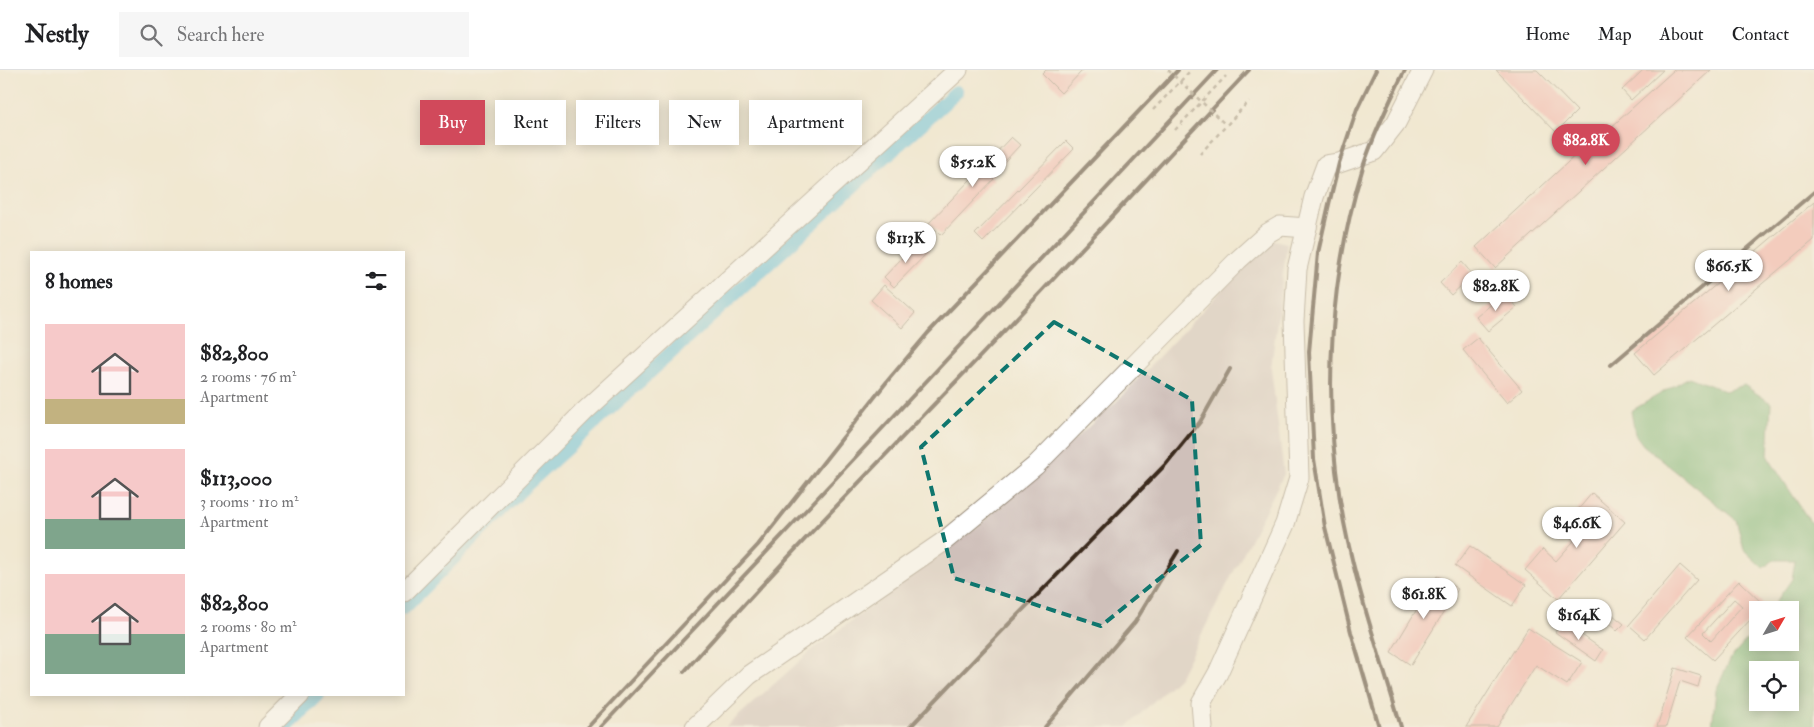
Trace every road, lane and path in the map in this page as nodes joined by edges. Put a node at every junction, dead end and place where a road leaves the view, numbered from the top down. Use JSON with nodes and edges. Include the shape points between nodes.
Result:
{"nodes":[{"id":1,"x":958,"y":70,"type":"edge"},
{"id":2,"x":1168,"y":70,"type":"edge"},
{"id":3,"x":1191,"y":70,"type":"edge"},
{"id":4,"x":1423,"y":70,"type":"edge"},
{"id":5,"x":1226,"y":76,"type":"dead end"},
{"id":6,"x":1180,"y":82,"type":"junction"},
{"id":7,"x":1249,"y":100,"type":"dead end"},
{"id":8,"x":1202,"y":102,"type":"junction"},
{"id":9,"x":1153,"y":110,"type":"dead end"},
{"id":10,"x":1226,"y":125,"type":"junction"},
{"id":11,"x":1175,"y":130,"type":"dead end"},
{"id":12,"x":1200,"y":154,"type":"dead end"},
{"id":13,"x":1307,"y":228,"type":"junction"},
{"id":14,"x":405,"y":591,"type":"edge"},
{"id":15,"x":299,"y":696,"type":"edge"},
{"id":16,"x":268,"y":727,"type":"edge"},
{"id":17,"x":694,"y":727,"type":"edge"},
{"id":18,"x":1203,"y":727,"type":"edge"}],
"edges":[{"from":1,"to":14,"type":"street","via":[[586,410]]},
{"from":2,"to":6,"type":"path","bridge":true},
{"from":3,"to":6,"type":"path"},
{"from":4,"to":13,"type":"street","via":[[1396,123],[1374,151],[1326,165]]},
{"from":5,"to":8,"type":"path"},
{"from":6,"to":8,"type":"path","bridge":true},
{"from":6,"to":9,"type":"path"},
{"from":7,"to":10,"type":"path"},
{"from":8,"to":10,"type":"path","bridge":true},
{"from":8,"to":11,"type":"path"},
{"from":10,"to":12,"type":"path"},
{"from":13,"to":17,"type":"street","via":[[1280,226],[1268,233],[1035,466],[943,542],[749,675]]},
{"from":13,"to":18,"type":"street","via":[[1297,269],[1294,321],[1299,478],[1285,524],[1202,703]]},
{"from":15,"to":16,"type":"street"}]}
